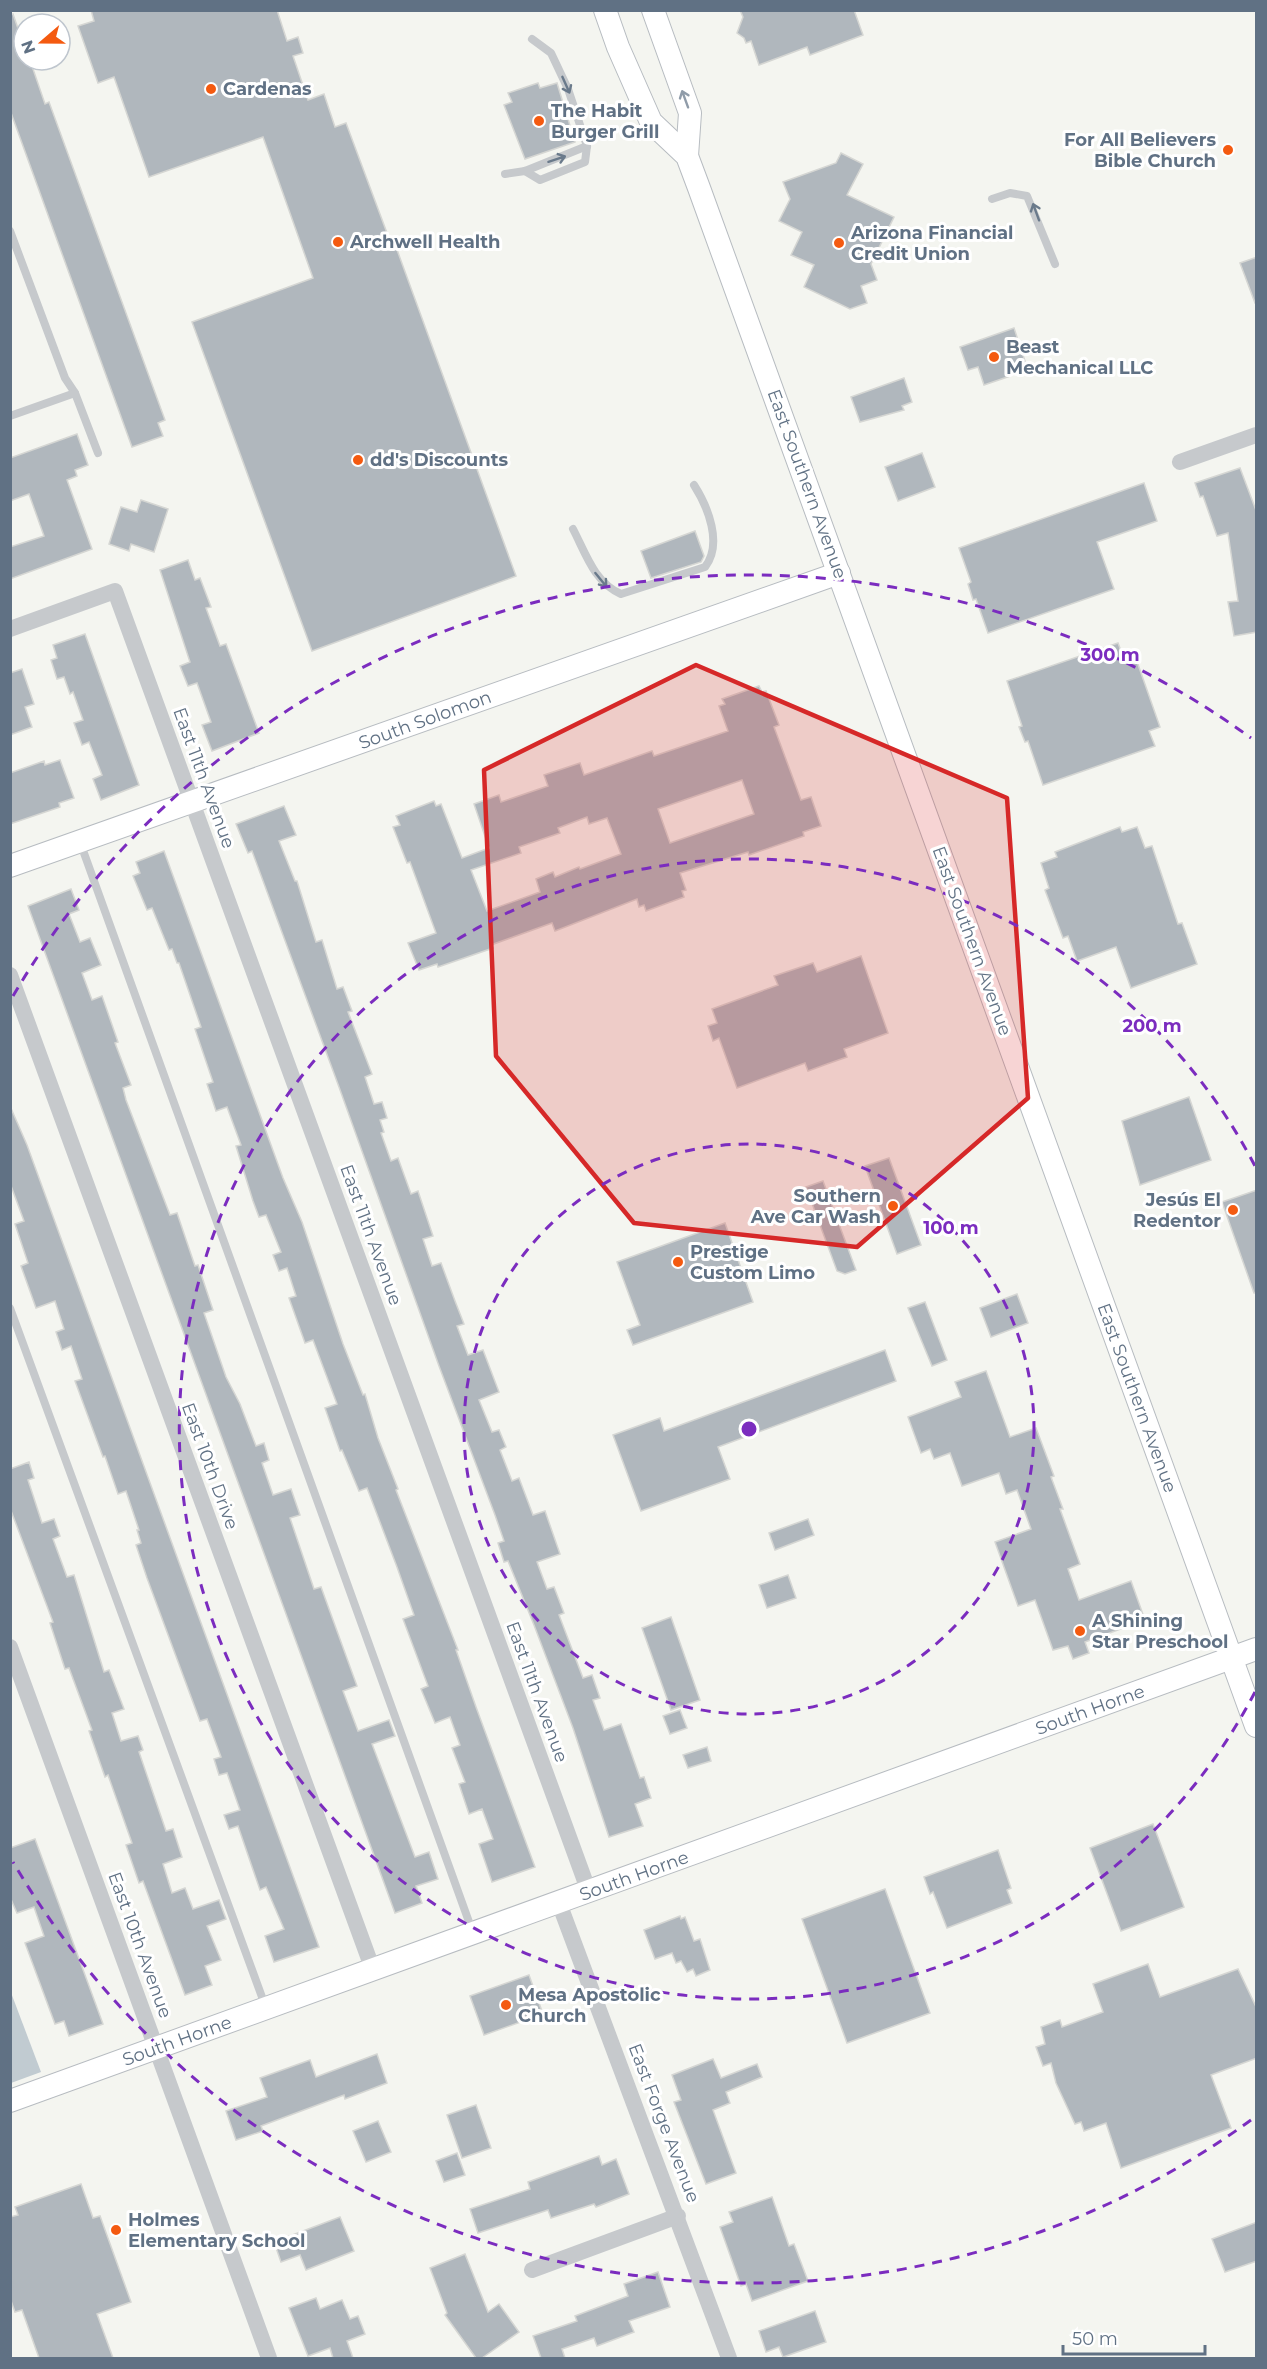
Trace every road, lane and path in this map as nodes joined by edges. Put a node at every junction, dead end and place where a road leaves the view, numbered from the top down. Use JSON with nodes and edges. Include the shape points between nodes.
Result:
{"nodes":[{"id":1,"x":606,"y":10,"type":"edge"},
{"id":2,"x":653,"y":12,"type":"edge"},
{"id":3,"x":532,"y":39,"type":"dead end"},
{"id":4,"x":587,"y":146,"type":"junction"},
{"id":5,"x":687,"y":156,"type":"junction"},
{"id":6,"x":525,"y":171,"type":"junction"},
{"id":7,"x":505,"y":174,"type":"dead end"},
{"id":8,"x":992,"y":199,"type":"dead end"},
{"id":9,"x":10,"y":231,"type":"edge"},
{"id":10,"x":1055,"y":264,"type":"dead end"},
{"id":11,"x":75,"y":393,"type":"junction"},
{"id":12,"x":10,"y":416,"type":"edge"},
{"id":13,"x":1257,"y":435,"type":"edge"},
{"id":14,"x":98,"y":453,"type":"dead end"},
{"id":15,"x":1180,"y":462,"type":"dead end"},
{"id":16,"x":694,"y":486,"type":"dead end"},
{"id":17,"x":573,"y":529,"type":"dead end"},
{"id":18,"x":839,"y":573,"type":"junction"},
{"id":19,"x":10,"y":629,"type":"edge"},
{"id":20,"x":192,"y":801,"type":"junction"},
{"id":21,"x":80,"y":841,"type":"junction"},
{"id":22,"x":10,"y":867,"type":"edge"},
{"id":23,"x":10,"y":975,"type":"edge"},
{"id":24,"x":10,"y":1308,"type":"edge"},
{"id":25,"x":10,"y":1647,"type":"edge"},
{"id":26,"x":1257,"y":1649,"type":"edge"},
{"id":27,"x":1231,"y":1658,"type":"junction"},
{"id":28,"x":1257,"y":1726,"type":"edge"},
{"id":29,"x":589,"y":1892,"type":"junction"},
{"id":30,"x":559,"y":1903,"type":"junction"},
{"id":31,"x":474,"y":1934,"type":"junction"},
{"id":32,"x":373,"y":1970,"type":"junction"},
{"id":33,"x":266,"y":2009,"type":"junction"},
{"id":34,"x":156,"y":2048,"type":"junction"},
{"id":35,"x":10,"y":2101,"type":"edge"},
{"id":36,"x":678,"y":2216,"type":"junction"},
{"id":37,"x":532,"y":2270,"type":"dead end"},
{"id":38,"x":268,"y":2358,"type":"edge"},
{"id":39,"x":729,"y":2358,"type":"edge"}],
"edges":[{"from":1,"to":5,"type":"street","name":"East Southern Avenue","via":[[618,48],[651,122]]},
{"from":5,"to":2,"type":"street","name":"East Southern Avenue","one_way":true,"via":[[690,113]]},
{"from":3,"to":4,"type":"lane","one_way":true,"via":[[551,53],[557,64],[584,129]]},
{"from":6,"to":4,"type":"lane","one_way":true},
{"from":4,"to":6,"type":"lane","via":[[585,162],[574,167],[540,180]]},
{"from":5,"to":18,"type":"street","name":"East Southern Avenue"},
{"from":6,"to":7,"type":"lane"},
{"from":10,"to":8,"type":"lane","one_way":true,"via":[[1028,196],[1010,193]]},
{"from":9,"to":11,"type":"lane","via":[[65,378]]},
{"from":11,"to":12,"type":"lane"},
{"from":11,"to":14,"type":"lane"},
{"from":13,"to":15,"type":"street"},
{"from":17,"to":16,"type":"lane","one_way":true,"via":[[596,575],[608,588],[621,594],[705,567],[715,545],[703,499]]},
{"from":18,"to":20,"type":"street","name":"South Solomon"},
{"from":18,"to":27,"type":"street","name":"East Southern Avenue"},
{"from":19,"to":20,"type":"street","name":"East 11th Avenue","via":[[115,591]]},
{"from":20,"to":21,"type":"street","name":"South Solomon"},
{"from":20,"to":29,"type":"street","name":"East 11th Avenue"},
{"from":21,"to":22,"type":"street","name":"South Solomon"},
{"from":21,"to":31,"type":"lane"},
{"from":23,"to":32,"type":"street","name":"East 10th Drive"},
{"from":24,"to":33,"type":"lane"},
{"from":25,"to":34,"type":"street","name":"East 10th Avenue"},
{"from":26,"to":27,"type":"street","name":"South Horne"},
{"from":27,"to":28,"type":"street","name":"East Southern Avenue"},
{"from":27,"to":29,"type":"street","name":"South Horne"},
{"from":29,"to":30,"type":"street","name":"South Horne"},
{"from":30,"to":31,"type":"street","name":"South Horne"},
{"from":30,"to":36,"type":"street","name":"East Forge Avenue"},
{"from":31,"to":32,"type":"street","name":"South Horne"},
{"from":32,"to":33,"type":"street","name":"South Horne"},
{"from":33,"to":34,"type":"street","name":"South Horne"},
{"from":34,"to":35,"type":"street","name":"South Horne"},
{"from":34,"to":38,"type":"street","name":"East 10th Avenue"},
{"from":36,"to":37,"type":"street"},
{"from":36,"to":39,"type":"street","name":"East Forge Avenue"}]}
